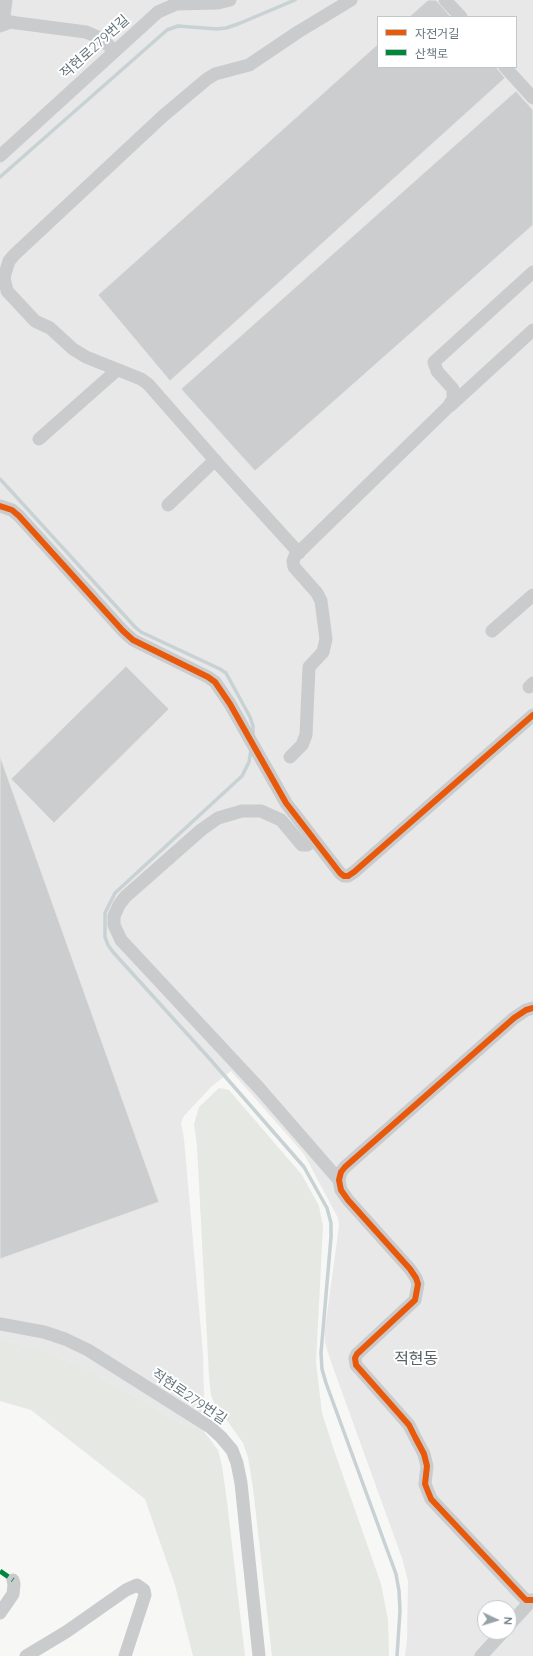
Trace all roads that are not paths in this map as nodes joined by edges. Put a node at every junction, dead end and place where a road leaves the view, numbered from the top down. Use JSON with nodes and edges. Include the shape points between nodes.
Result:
{"nodes":[{"id":1,"x":6,"y":0,"type":"edge"},
{"id":2,"x":230,"y":0,"type":"edge"},
{"id":3,"x":351,"y":0,"type":"edge"},
{"id":4,"x":446,"y":0,"type":"edge"},
{"id":5,"x":164,"y":3,"type":"edge"},
{"id":6,"x":460,"y":16,"type":"edge"},
{"id":7,"x":1,"y":25,"type":"edge"},
{"id":8,"x":115,"y":51,"type":"junction"},
{"id":9,"x":506,"y":68,"type":"edge"},
{"id":10,"x":533,"y":98,"type":"edge"},
{"id":11,"x":0,"y":156,"type":"edge"},
{"id":12,"x":533,"y":272,"type":"edge"},
{"id":13,"x":533,"y":330,"type":"edge"},
{"id":14,"x":117,"y":370,"type":"junction"},
{"id":15,"x":448,"y":407,"type":"junction"},
{"id":16,"x":39,"y":439,"type":"dead end"},
{"id":17,"x":215,"y":460,"type":"junction"},
{"id":18,"x":168,"y":505,"type":"dead end"},
{"id":19,"x":0,"y":506,"type":"edge"},
{"id":20,"x":299,"y":553,"type":"junction"},
{"id":21,"x":533,"y":595,"type":"edge"},
{"id":22,"x":492,"y":632,"type":"dead end"},
{"id":23,"x":533,"y":715,"type":"edge"},
{"id":24,"x":290,"y":757,"type":"dead end"},
{"id":25,"x":314,"y":839,"type":"junction"},
{"id":26,"x":533,"y":1008,"type":"edge"},
{"id":27,"x":339,"y":1180,"type":"junction"},
{"id":28,"x":0,"y":1324,"type":"edge"},
{"id":29,"x":13,"y":1580,"type":"dead end"},
{"id":30,"x":532,"y":1600,"type":"edge"},
{"id":31,"x":0,"y":1613,"type":"edge"},
{"id":32,"x":517,"y":1616,"type":"edge"},
{"id":33,"x":496,"y":1640,"type":"edge"},
{"id":34,"x":26,"y":1656,"type":"edge"},
{"id":35,"x":125,"y":1656,"type":"edge"},
{"id":36,"x":259,"y":1656,"type":"edge"},
{"id":37,"x":481,"y":1656,"type":"edge"}],
"edges":[{"from":1,"to":7,"type":"street"},
{"from":2,"to":5,"type":"street","name":"적현로279번길","via":[[218,3]]},
{"from":3,"to":14,"type":"street","via":[[249,65],[215,74],[207,79],[163,116],[9,261],[4,277],[7,291],[29,316],[50,328],[80,353]]},
{"from":4,"to":6,"type":"street"},
{"from":5,"to":8,"type":"street","name":"적현로279번길","via":[[158,12]]},
{"from":7,"to":8,"type":"street","via":[[16,23],[86,32],[100,38]]},
{"from":8,"to":11,"type":"street","name":"적현로279번길"},
{"from":9,"to":10,"type":"street"},
{"from":12,"to":15,"type":"street","via":[[434,362],[437,371],[453,389],[453,399]]},
{"from":13,"to":15,"type":"street"},
{"from":14,"to":16,"type":"street"},
{"from":14,"to":17,"type":"street","via":[[148,384]]},
{"from":15,"to":20,"type":"street"},
{"from":17,"to":18,"type":"street"},
{"from":17,"to":20,"type":"street"},
{"from":19,"to":25,"type":"street","via":[[12,510],[19,516],[133,640],[215,682],[286,803]]},
{"from":20,"to":24,"type":"street","via":[[295,556],[294,567],[321,601],[326,639],[323,652],[309,667],[306,735],[302,745]]},
{"from":21,"to":22,"type":"street"},
{"from":23,"to":25,"type":"street","via":[[348,876],[340,873]]},
{"from":25,"to":27,"type":"street","via":[[306,845],[302,844],[281,820],[260,811],[242,811],[218,818],[125,897],[114,916],[114,925],[121,940],[260,1088]]},
{"from":26,"to":27,"type":"street","via":[[514,1018],[345,1166]]},
{"from":27,"to":30,"type":"street","via":[[341,1190],[348,1200],[410,1269],[418,1284],[415,1300],[357,1354],[356,1365],[402,1416],[415,1436],[424,1454],[427,1466],[425,1484],[431,1498],[522,1596],[526,1600]]},
{"from":28,"to":36,"type":"street","name":"적현로279번길","via":[[44,1332],[88,1350],[222,1437],[232,1450],[237,1463]]},
{"from":29,"to":31,"type":"street","via":[[13,1594]]},
{"from":30,"to":32,"type":"street"},
{"from":33,"to":37,"type":"street"},
{"from":34,"to":35,"type":"street","via":[[137,1585],[144,1590],[144,1595]]}]}
